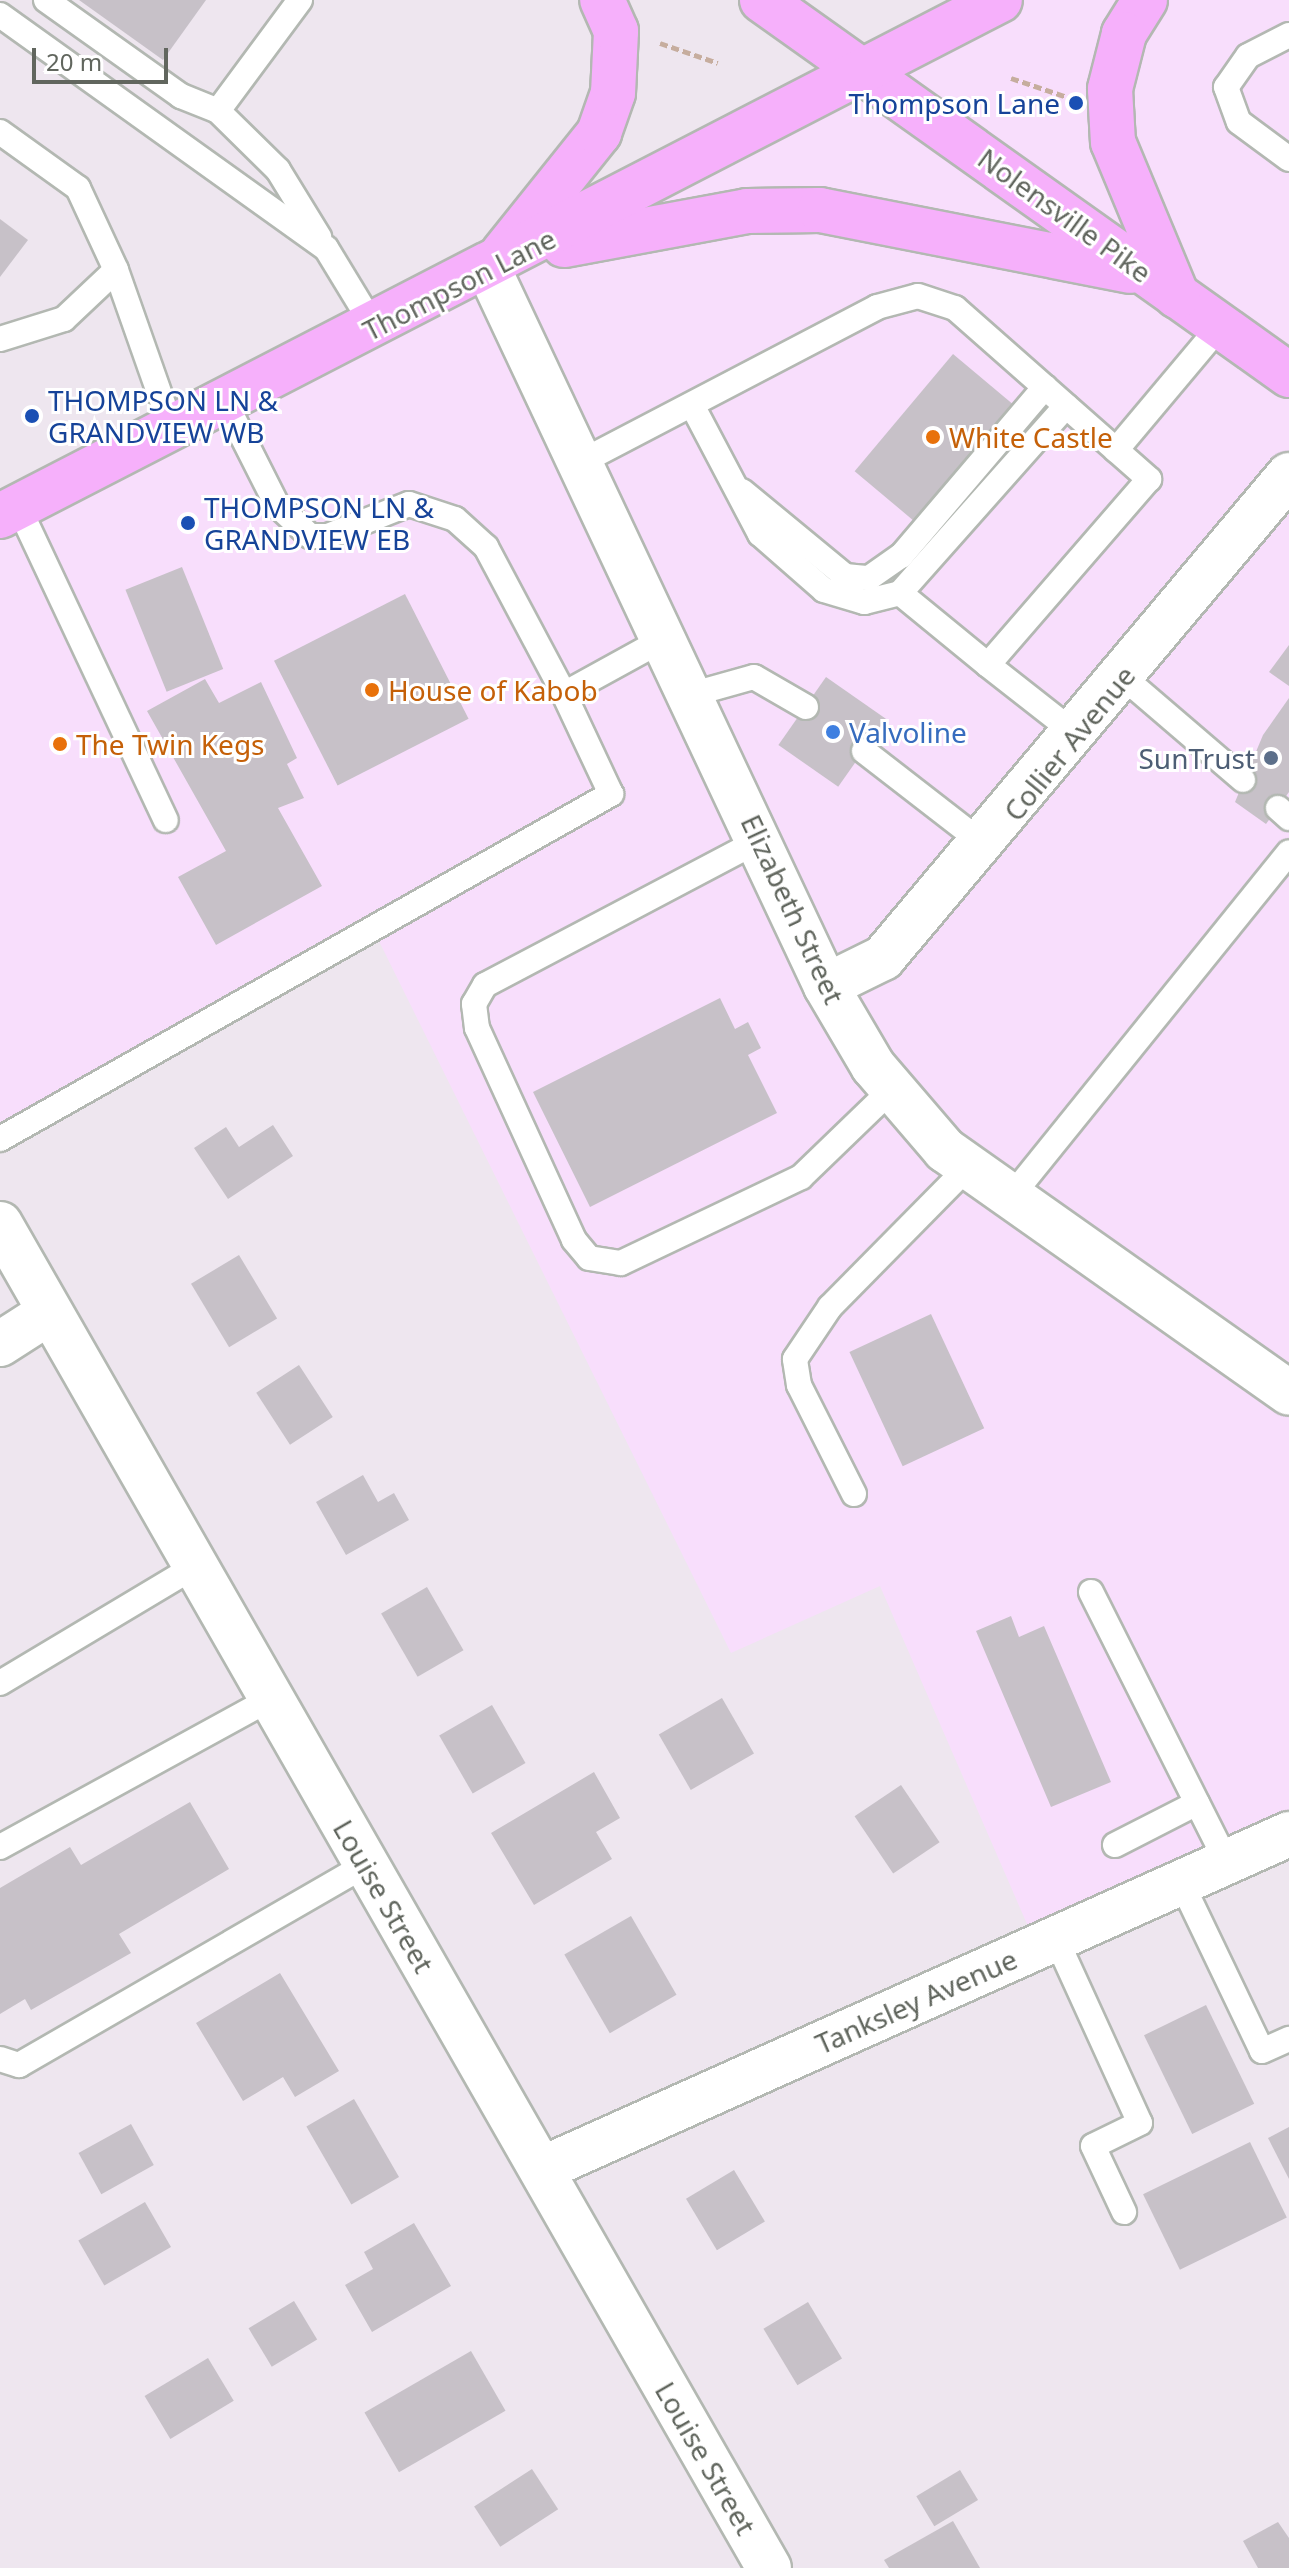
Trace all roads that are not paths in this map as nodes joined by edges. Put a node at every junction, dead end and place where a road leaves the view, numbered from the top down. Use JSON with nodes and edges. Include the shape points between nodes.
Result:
{"nodes":[{"id":1,"x":46,"y":0,"type":"edge"},
{"id":2,"x":300,"y":0,"type":"edge"},
{"id":3,"x":602,"y":0,"type":"edge"},
{"id":4,"x":762,"y":0,"type":"edge"},
{"id":5,"x":1000,"y":0,"type":"edge"},
{"id":6,"x":1145,"y":0,"type":"edge"},
{"id":7,"x":0,"y":15,"type":"edge"},
{"id":8,"x":1289,"y":35,"type":"edge"},
{"id":9,"x":863,"y":70,"type":"junction"},
{"id":10,"x":218,"y":111,"type":"junction"},
{"id":11,"x":0,"y":132,"type":"edge"},
{"id":12,"x":1289,"y":159,"type":"edge"},
{"id":13,"x":326,"y":248,"type":"junction"},
{"id":14,"x":506,"y":261,"type":"junction"},
{"id":15,"x":116,"y":270,"type":"junction"},
{"id":16,"x":1162,"y":285,"type":"junction"},
{"id":17,"x":1220,"y":326,"type":"junction"},
{"id":18,"x":374,"y":327,"type":"junction"},
{"id":19,"x":0,"y":339,"type":"edge"},
{"id":20,"x":1289,"y":375,"type":"edge"},
{"id":21,"x":1045,"y":387,"type":"junction"},
{"id":22,"x":225,"y":402,"type":"junction"},
{"id":23,"x":692,"y":405,"type":"junction"},
{"id":24,"x":1066,"y":406,"type":"junction"},
{"id":25,"x":172,"y":429,"type":"junction"},
{"id":26,"x":1116,"y":450,"type":"junction"},
{"id":27,"x":581,"y":462,"type":"junction"},
{"id":28,"x":1289,"y":475,"type":"edge"},
{"id":29,"x":742,"y":491,"type":"junction"},
{"id":30,"x":6,"y":504,"type":"edge"},
{"id":31,"x":900,"y":593,"type":"junction"},
{"id":32,"x":666,"y":638,"type":"junction"},
{"id":33,"x":988,"y":665,"type":"junction"},
{"id":34,"x":1123,"y":677,"type":"junction"},
{"id":35,"x":564,"y":694,"type":"junction"},
{"id":36,"x":693,"y":694,"type":"junction"},
{"id":37,"x":806,"y":707,"type":"dead end"},
{"id":38,"x":1076,"y":734,"type":"junction"},
{"id":39,"x":864,"y":751,"type":"dead end"},
{"id":40,"x":1243,"y":780,"type":"dead end"},
{"id":41,"x":166,"y":820,"type":"dead end"},
{"id":42,"x":760,"y":840,"type":"junction"},
{"id":43,"x":985,"y":845,"type":"junction"},
{"id":44,"x":1289,"y":852,"type":"edge"},
{"id":45,"x":826,"y":986,"type":"junction"},
{"id":46,"x":891,"y":1090,"type":"junction"},
{"id":47,"x":0,"y":1139,"type":"edge"},
{"id":48,"x":968,"y":1167,"type":"junction"},
{"id":49,"x":1010,"y":1198,"type":"junction"},
{"id":50,"x":0,"y":1224,"type":"edge"},
{"id":51,"x":47,"y":1314,"type":"junction"},
{"id":52,"x":0,"y":1344,"type":"edge"},
{"id":53,"x":1288,"y":1389,"type":"edge"},
{"id":54,"x":854,"y":1494,"type":"dead end"},
{"id":55,"x":194,"y":1567,"type":"junction"},
{"id":56,"x":1091,"y":1592,"type":"dead end"},
{"id":57,"x":0,"y":1683,"type":"edge"},
{"id":58,"x":270,"y":1699,"type":"junction"},
{"id":59,"x":1197,"y":1803,"type":"junction"},
{"id":60,"x":1289,"y":1834,"type":"edge"},
{"id":61,"x":1115,"y":1845,"type":"dead end"},
{"id":62,"x":0,"y":1847,"type":"edge"},
{"id":63,"x":1227,"y":1862,"type":"junction"},
{"id":64,"x":366,"y":1865,"type":"junction"},
{"id":65,"x":1181,"y":1882,"type":"junction"},
{"id":66,"x":1056,"y":1939,"type":"junction"},
{"id":67,"x":1289,"y":2039,"type":"edge"},
{"id":68,"x":0,"y":2059,"type":"edge"},
{"id":69,"x":542,"y":2169,"type":"junction"},
{"id":70,"x":1124,"y":2212,"type":"dead end"},
{"id":71,"x":769,"y":2568,"type":"edge"}],
"edges":[{"from":1,"to":10,"type":"lane","via":[[181,96]]},
{"from":2,"to":10,"type":"lane"},
{"from":3,"to":14,"type":"main road","via":[[616,31],[613,93],[599,133]]},
{"from":4,"to":9,"type":"main road","name":"Nolensville Pike"},
{"from":5,"to":9,"type":"main road","name":"Thompson Lane"},
{"from":6,"to":16,"type":"main road","via":[[1124,34],[1110,117],[1113,142]]},
{"from":7,"to":13,"type":"lane"},
{"from":8,"to":12,"type":"lane","via":[[1248,56],[1226,87],[1239,122]]},
{"from":9,"to":14,"type":"main road","name":"Thompson Lane"},
{"from":9,"to":16,"type":"main road","name":"Nolensville Pike"},
{"from":10,"to":13,"type":"lane","via":[[278,170]]},
{"from":11,"to":15,"type":"lane","via":[[78,188]]},
{"from":13,"to":18,"type":"lane"},
{"from":14,"to":16,"type":"main road","via":[[747,211],[820,210]]},
{"from":14,"to":18,"type":"main road","name":"Thompson Lane"},
{"from":14,"to":27,"type":"street","name":"Elizabeth Street"},
{"from":15,"to":19,"type":"lane","via":[[64,319]]},
{"from":15,"to":25,"type":"lane"},
{"from":16,"to":17,"type":"main road","name":"Nolensville Pike"},
{"from":17,"to":20,"type":"main road","name":"Nolensville Pike"},
{"from":17,"to":26,"type":"lane"},
{"from":18,"to":22,"type":"main road","name":"Thompson Lane"},
{"from":21,"to":23,"type":"lane","via":[[955,308],[918,296],[877,307]]},
{"from":21,"to":24,"type":"lane"},
{"from":21,"to":29,"type":"lane","via":[[901,556],[869,578],[845,576]]},
{"from":22,"to":25,"type":"main road","name":"Thompson Lane"},
{"from":22,"to":35,"type":"lane","via":[[277,505],[310,536],[328,536],[409,504],[455,519],[486,547]]},
{"from":23,"to":27,"type":"lane"},
{"from":23,"to":29,"type":"lane"},
{"from":24,"to":26,"type":"lane"},
{"from":24,"to":31,"type":"lane"},
{"from":25,"to":30,"type":"main road","name":"Thompson Lane"},
{"from":26,"to":33,"type":"lane","via":[[1149,479]]},
{"from":27,"to":32,"type":"street","name":"Elizabeth Street"},
{"from":28,"to":34,"type":"street","name":"Collier Avenue"},
{"from":29,"to":31,"type":"lane","via":[[760,534],[824,590],[864,602]]},
{"from":30,"to":41,"type":"lane"},
{"from":31,"to":33,"type":"lane"},
{"from":32,"to":35,"type":"lane"},
{"from":32,"to":36,"type":"street","name":"Elizabeth Street"},
{"from":33,"to":38,"type":"lane"},
{"from":34,"to":38,"type":"street","name":"Collier Avenue"},
{"from":34,"to":40,"type":"lane"},
{"from":35,"to":47,"type":"lane","via":[[611,794]]},
{"from":36,"to":37,"type":"lane","via":[[754,677]]},
{"from":36,"to":42,"type":"street","name":"Elizabeth Street"},
{"from":38,"to":43,"type":"street","name":"Collier Avenue"},
{"from":39,"to":43,"type":"lane"},
{"from":42,"to":45,"type":"street","name":"Elizabeth Street"},
{"from":42,"to":46,"type":"lane","via":[[485,985],[474,1004],[477,1028],[574,1240],[589,1258],[621,1263],[801,1177]]},
{"from":43,"to":45,"type":"street","name":"Collier Avenue","via":[[883,958]]},
{"from":44,"to":49,"type":"lane"},
{"from":45,"to":46,"type":"street","name":"Elizabeth Street"},
{"from":46,"to":48,"type":"street","name":"Elizabeth Street"},
{"from":48,"to":49,"type":"street","name":"Elizabeth Street"},
{"from":48,"to":54,"type":"lane","via":[[830,1307],[795,1359],[799,1385]]},
{"from":49,"to":53,"type":"street","name":"Elizabeth Street"},
{"from":50,"to":51,"type":"street","name":"Louise Street"},
{"from":51,"to":52,"type":"street"},
{"from":51,"to":55,"type":"street","name":"Louise Street"},
{"from":55,"to":57,"type":"lane"},
{"from":55,"to":58,"type":"street","name":"Louise Street"},
{"from":56,"to":59,"type":"lane"},
{"from":58,"to":62,"type":"lane"},
{"from":58,"to":64,"type":"street","name":"Louise Street"},
{"from":59,"to":61,"type":"lane"},
{"from":59,"to":63,"type":"lane"},
{"from":60,"to":63,"type":"street","name":"Tanksley Avenue"},
{"from":63,"to":65,"type":"street","name":"Tanksley Avenue"},
{"from":64,"to":68,"type":"lane","via":[[19,2065]]},
{"from":64,"to":69,"type":"street","name":"Louise Street"},
{"from":65,"to":66,"type":"street","name":"Tanksley Avenue"},
{"from":65,"to":67,"type":"lane","via":[[1262,2051]]},
{"from":66,"to":69,"type":"street","name":"Tanksley Avenue"},
{"from":66,"to":70,"type":"lane","via":[[1140,2123],[1093,2146]]},
{"from":69,"to":71,"type":"street","name":"Louise Street"}]}
